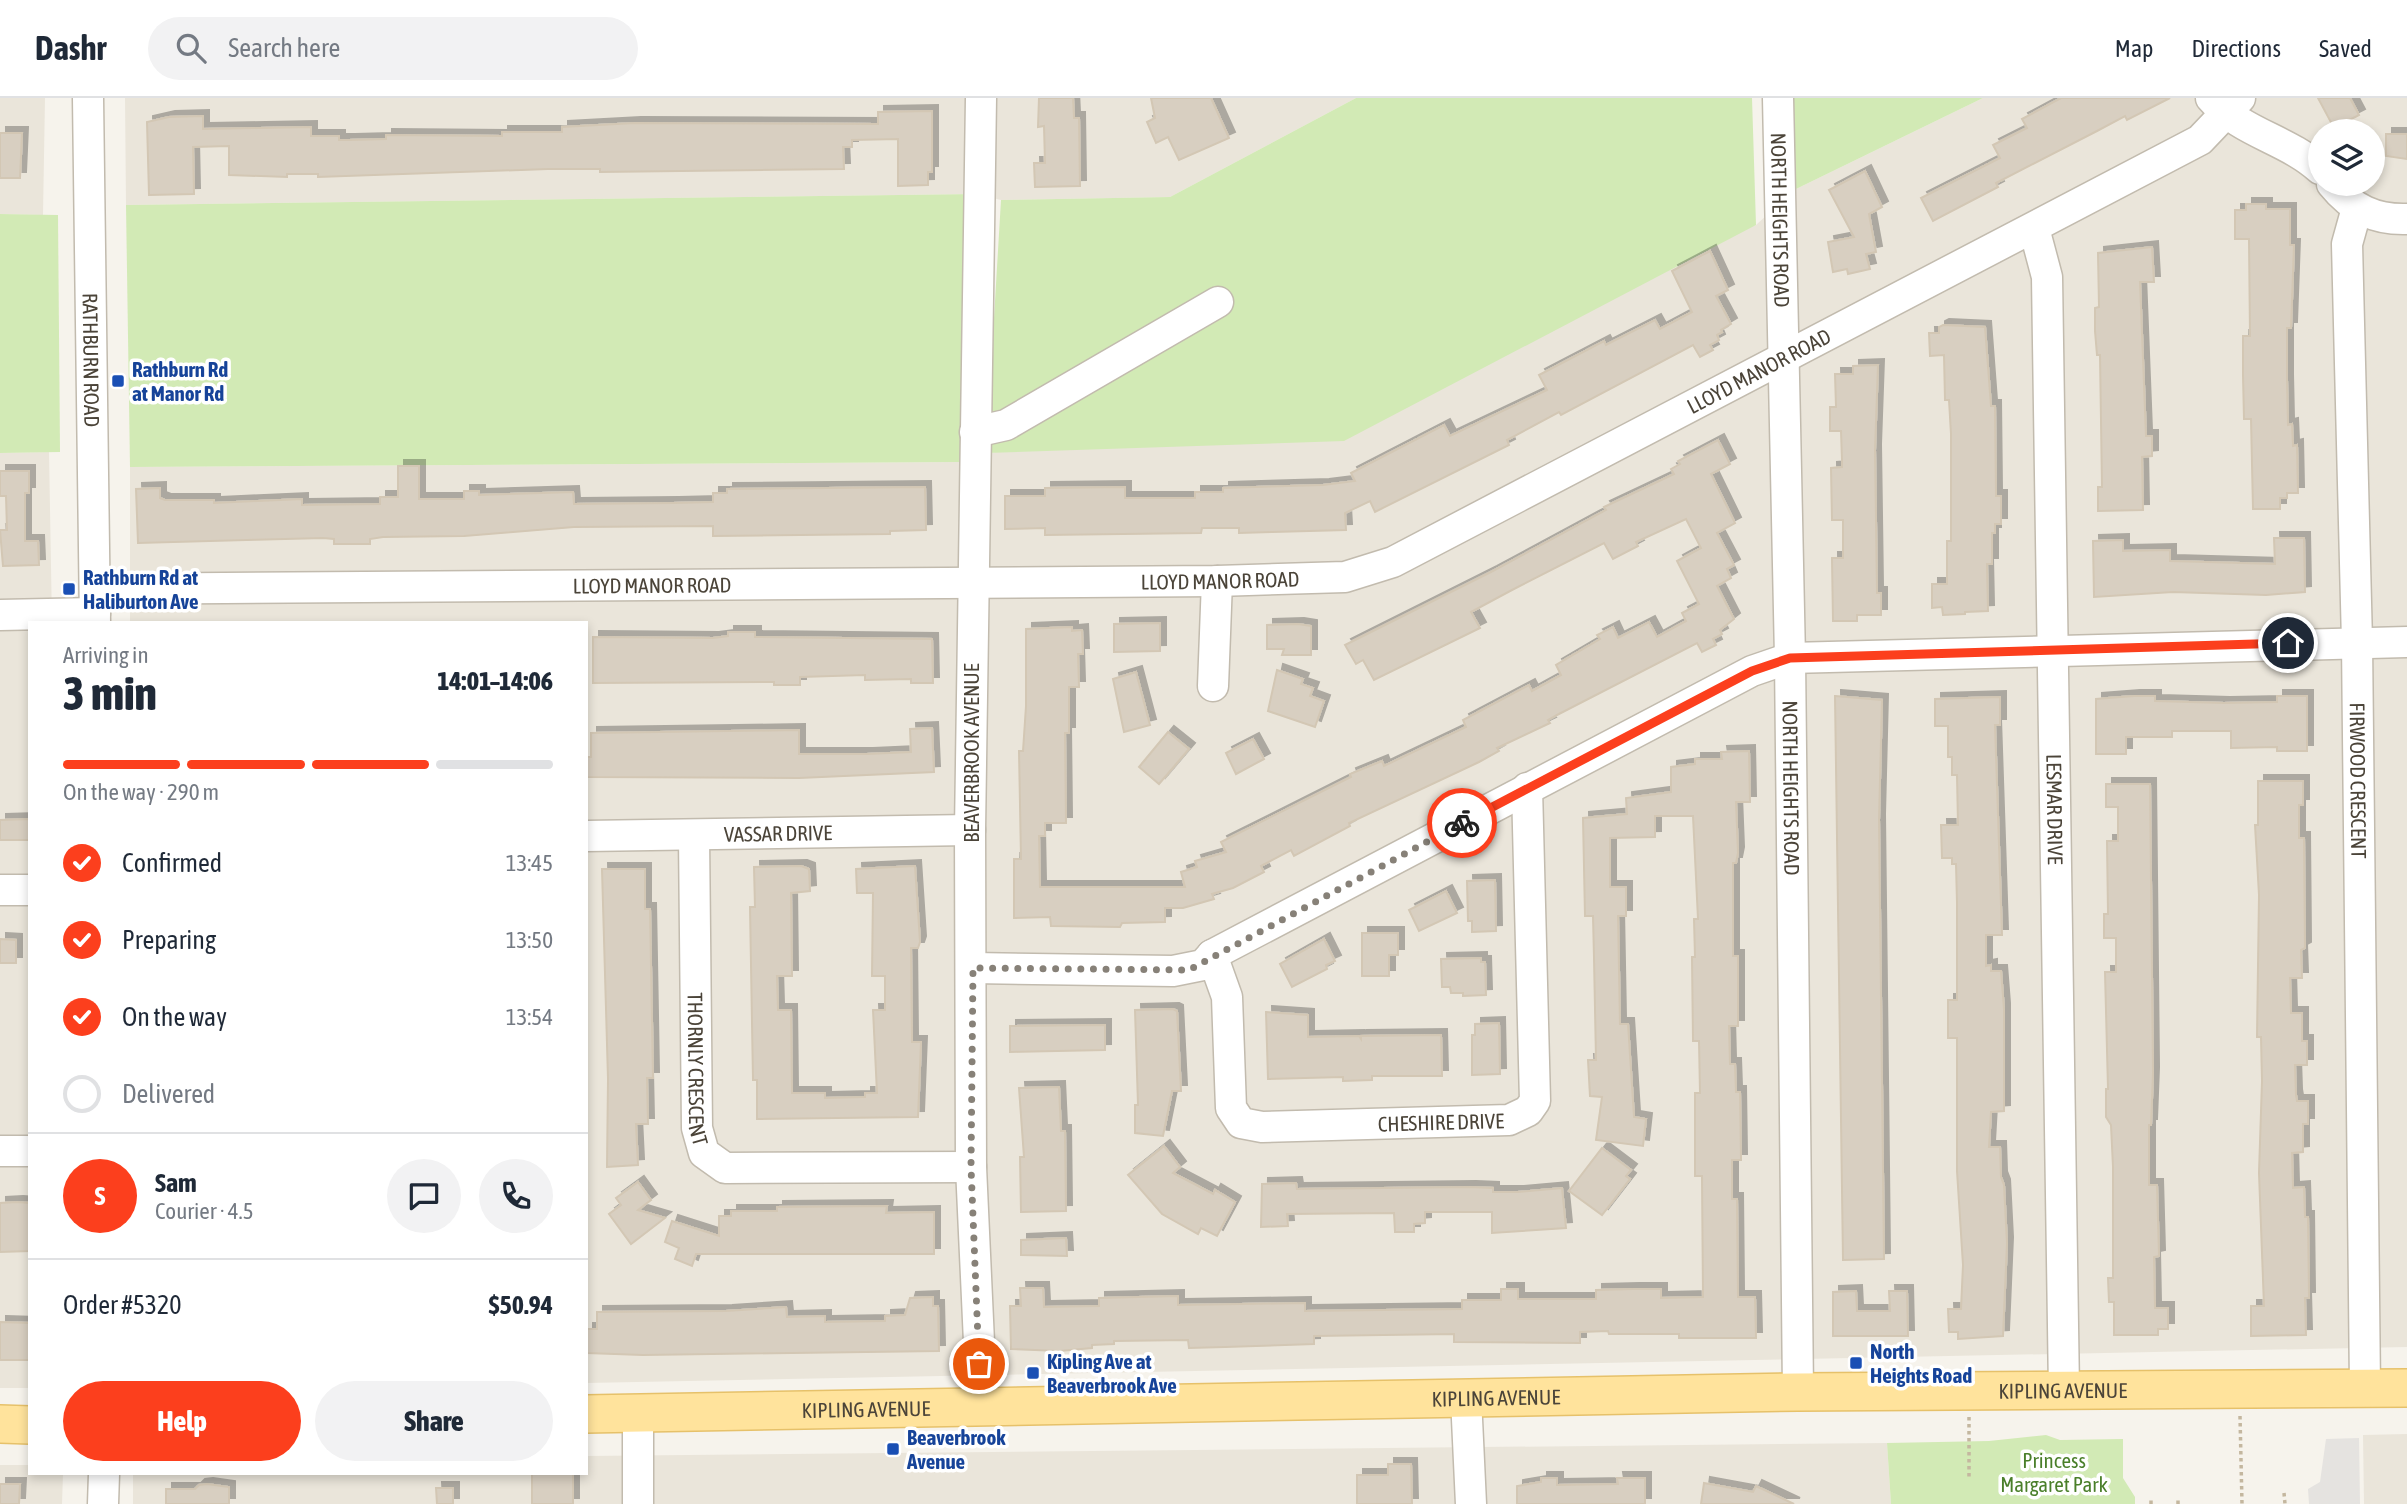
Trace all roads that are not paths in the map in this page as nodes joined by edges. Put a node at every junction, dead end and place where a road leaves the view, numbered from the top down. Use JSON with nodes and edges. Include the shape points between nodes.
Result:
{"nodes":[{"id":1,"x":88,"y":98,"type":"edge"},
{"id":2,"x":981,"y":98,"type":"edge"},
{"id":3,"x":1778,"y":98,"type":"edge"},
{"id":4,"x":2225,"y":104,"type":"edge"},
{"id":5,"x":2308,"y":158,"type":"edge"},
{"id":6,"x":2344,"y":196,"type":"edge"},
{"id":7,"x":2357,"y":208,"type":"junction"},
{"id":8,"x":2407,"y":219,"type":"edge"},
{"id":9,"x":2034,"y":228,"type":"junction"},
{"id":10,"x":1218,"y":302,"type":"dead end"},
{"id":11,"x":1782,"y":306,"type":"junction"},
{"id":12,"x":1827,"y":336,"type":"junction"},
{"id":13,"x":1785,"y":358,"type":"junction"},
{"id":14,"x":975,"y":432,"type":"junction"},
{"id":15,"x":1217,"y":582,"type":"junction"},
{"id":16,"x":972,"y":583,"type":"junction"},
{"id":17,"x":95,"y":608,"type":"edge"},
{"id":18,"x":0,"y":615,"type":"edge"},
{"id":19,"x":2357,"y":642,"type":"junction"},
{"id":20,"x":2407,"y":642,"type":"edge"},
{"id":21,"x":2053,"y":651,"type":"junction"},
{"id":22,"x":1790,"y":658,"type":"junction"},
{"id":23,"x":1213,"y":686,"type":"dead end"},
{"id":24,"x":1527,"y":788,"type":"junction"},
{"id":25,"x":970,"y":830,"type":"junction"},
{"id":26,"x":588,"y":836,"type":"edge"},
{"id":27,"x":694,"y":836,"type":"junction"},
{"id":28,"x":0,"y":890,"type":"edge"},
{"id":29,"x":28,"y":890,"type":"edge"},
{"id":30,"x":1212,"y":956,"type":"junction"},
{"id":31,"x":973,"y":968,"type":"junction"},
{"id":32,"x":0,"y":1151,"type":"edge"},
{"id":33,"x":28,"y":1151,"type":"edge"},
{"id":34,"x":971,"y":1167,"type":"junction"},
{"id":35,"x":2365,"y":1388,"type":"junction"},
{"id":36,"x":2407,"y":1388,"type":"edge"},
{"id":37,"x":2064,"y":1391,"type":"junction"},
{"id":38,"x":1798,"y":1392,"type":"junction"},
{"id":39,"x":1466,"y":1398,"type":"junction"},
{"id":40,"x":982,"y":1408,"type":"junction"},
{"id":41,"x":638,"y":1413,"type":"junction"},
{"id":42,"x":588,"y":1414,"type":"edge"},
{"id":43,"x":0,"y":1424,"type":"edge"},
{"id":44,"x":28,"y":1425,"type":"edge"},
{"id":45,"x":104,"y":1475,"type":"edge"},
{"id":46,"x":103,"y":1504,"type":"edge"},
{"id":47,"x":638,"y":1504,"type":"edge"},
{"id":48,"x":1471,"y":1504,"type":"edge"}],
"edges":[{"from":1,"to":17,"type":"street","name":"RATHBURN ROAD"},
{"from":2,"to":14,"type":"street","name":"BEAVERBROOK AVENUE"},
{"from":3,"to":11,"type":"street","name":"NORTH HEIGHTS ROAD"},
{"from":4,"to":5,"type":"street"},
{"from":4,"to":9,"type":"street","name":"LLOYD MANOR ROAD","via":[[2200,141]]},
{"from":6,"to":7,"type":"street"},
{"from":7,"to":8,"type":"street","via":[[2382,218]]},
{"from":7,"to":19,"type":"street","name":"FIRWOOD CRESCENT","via":[[2347,244]]},
{"from":9,"to":12,"type":"street","name":"LLOYD MANOR ROAD"},
{"from":9,"to":21,"type":"street","name":"LESMAR DRIVE","via":[[2047,277]]},
{"from":10,"to":14,"type":"street","via":[[1006,425]]},
{"from":11,"to":12,"type":"street"},
{"from":11,"to":13,"type":"street","name":"NORTH HEIGHTS ROAD"},
{"from":12,"to":13,"type":"street","name":"LLOYD MANOR ROAD"},
{"from":13,"to":15,"type":"street","name":"LLOYD MANOR ROAD","via":[[1393,562],[1322,580]]},
{"from":13,"to":22,"type":"street","name":"NORTH HEIGHTS ROAD"},
{"from":14,"to":16,"type":"street","name":"BEAVERBROOK AVENUE"},
{"from":15,"to":16,"type":"street","name":"LLOYD MANOR ROAD"},
{"from":15,"to":23,"type":"street"},
{"from":16,"to":17,"type":"street","name":"LLOYD MANOR ROAD"},
{"from":16,"to":25,"type":"street","name":"BEAVERBROOK AVENUE"},
{"from":17,"to":18,"type":"street","name":"LLOYD MANOR ROAD"},
{"from":19,"to":20,"type":"street"},
{"from":19,"to":21,"type":"street"},
{"from":19,"to":35,"type":"street","name":"FIRWOOD CRESCENT"},
{"from":21,"to":22,"type":"street"},
{"from":21,"to":37,"type":"street","name":"LESMAR DRIVE"},
{"from":22,"to":24,"type":"street","via":[[1752,671]]},
{"from":22,"to":38,"type":"street","name":"NORTH HEIGHTS ROAD"},
{"from":24,"to":30,"type":"street"},
{"from":24,"to":30,"type":"street","name":"CHESHIRE DRIVE","via":[[1535,1101],[1528,1111],[1509,1120],[1262,1127],[1241,1123],[1231,1108],[1227,998]]},
{"from":25,"to":27,"type":"street","name":"VASSAR DRIVE"},
{"from":25,"to":31,"type":"street","name":"BEAVERBROOK AVENUE"},
{"from":26,"to":27,"type":"street","name":"VASSAR DRIVE"},
{"from":27,"to":34,"type":"street","name":"THORNLY CRESCENT","via":[[697,1128],[704,1153],[725,1168]]},
{"from":28,"to":29,"type":"street"},
{"from":30,"to":31,"type":"street","via":[[1203,965],[1181,970]]},
{"from":31,"to":34,"type":"street","name":"BEAVERBROOK AVENUE"},
{"from":32,"to":33,"type":"street"},
{"from":34,"to":40,"type":"street","name":"BEAVERBROOK AVENUE"},
{"from":35,"to":36,"type":"main road","name":"KIPLING AVENUE"},
{"from":35,"to":37,"type":"main road","name":"KIPLING AVENUE"},
{"from":37,"to":38,"type":"main road","name":"KIPLING AVENUE"},
{"from":38,"to":39,"type":"main road","name":"KIPLING AVENUE"},
{"from":39,"to":40,"type":"main road","name":"KIPLING AVENUE"},
{"from":39,"to":48,"type":"street"},
{"from":40,"to":41,"type":"main road","name":"KIPLING AVENUE"},
{"from":41,"to":42,"type":"main road","name":"KIPLING AVENUE"},
{"from":41,"to":47,"type":"street"},
{"from":43,"to":44,"type":"main road"},
{"from":45,"to":46,"type":"street"}]}
